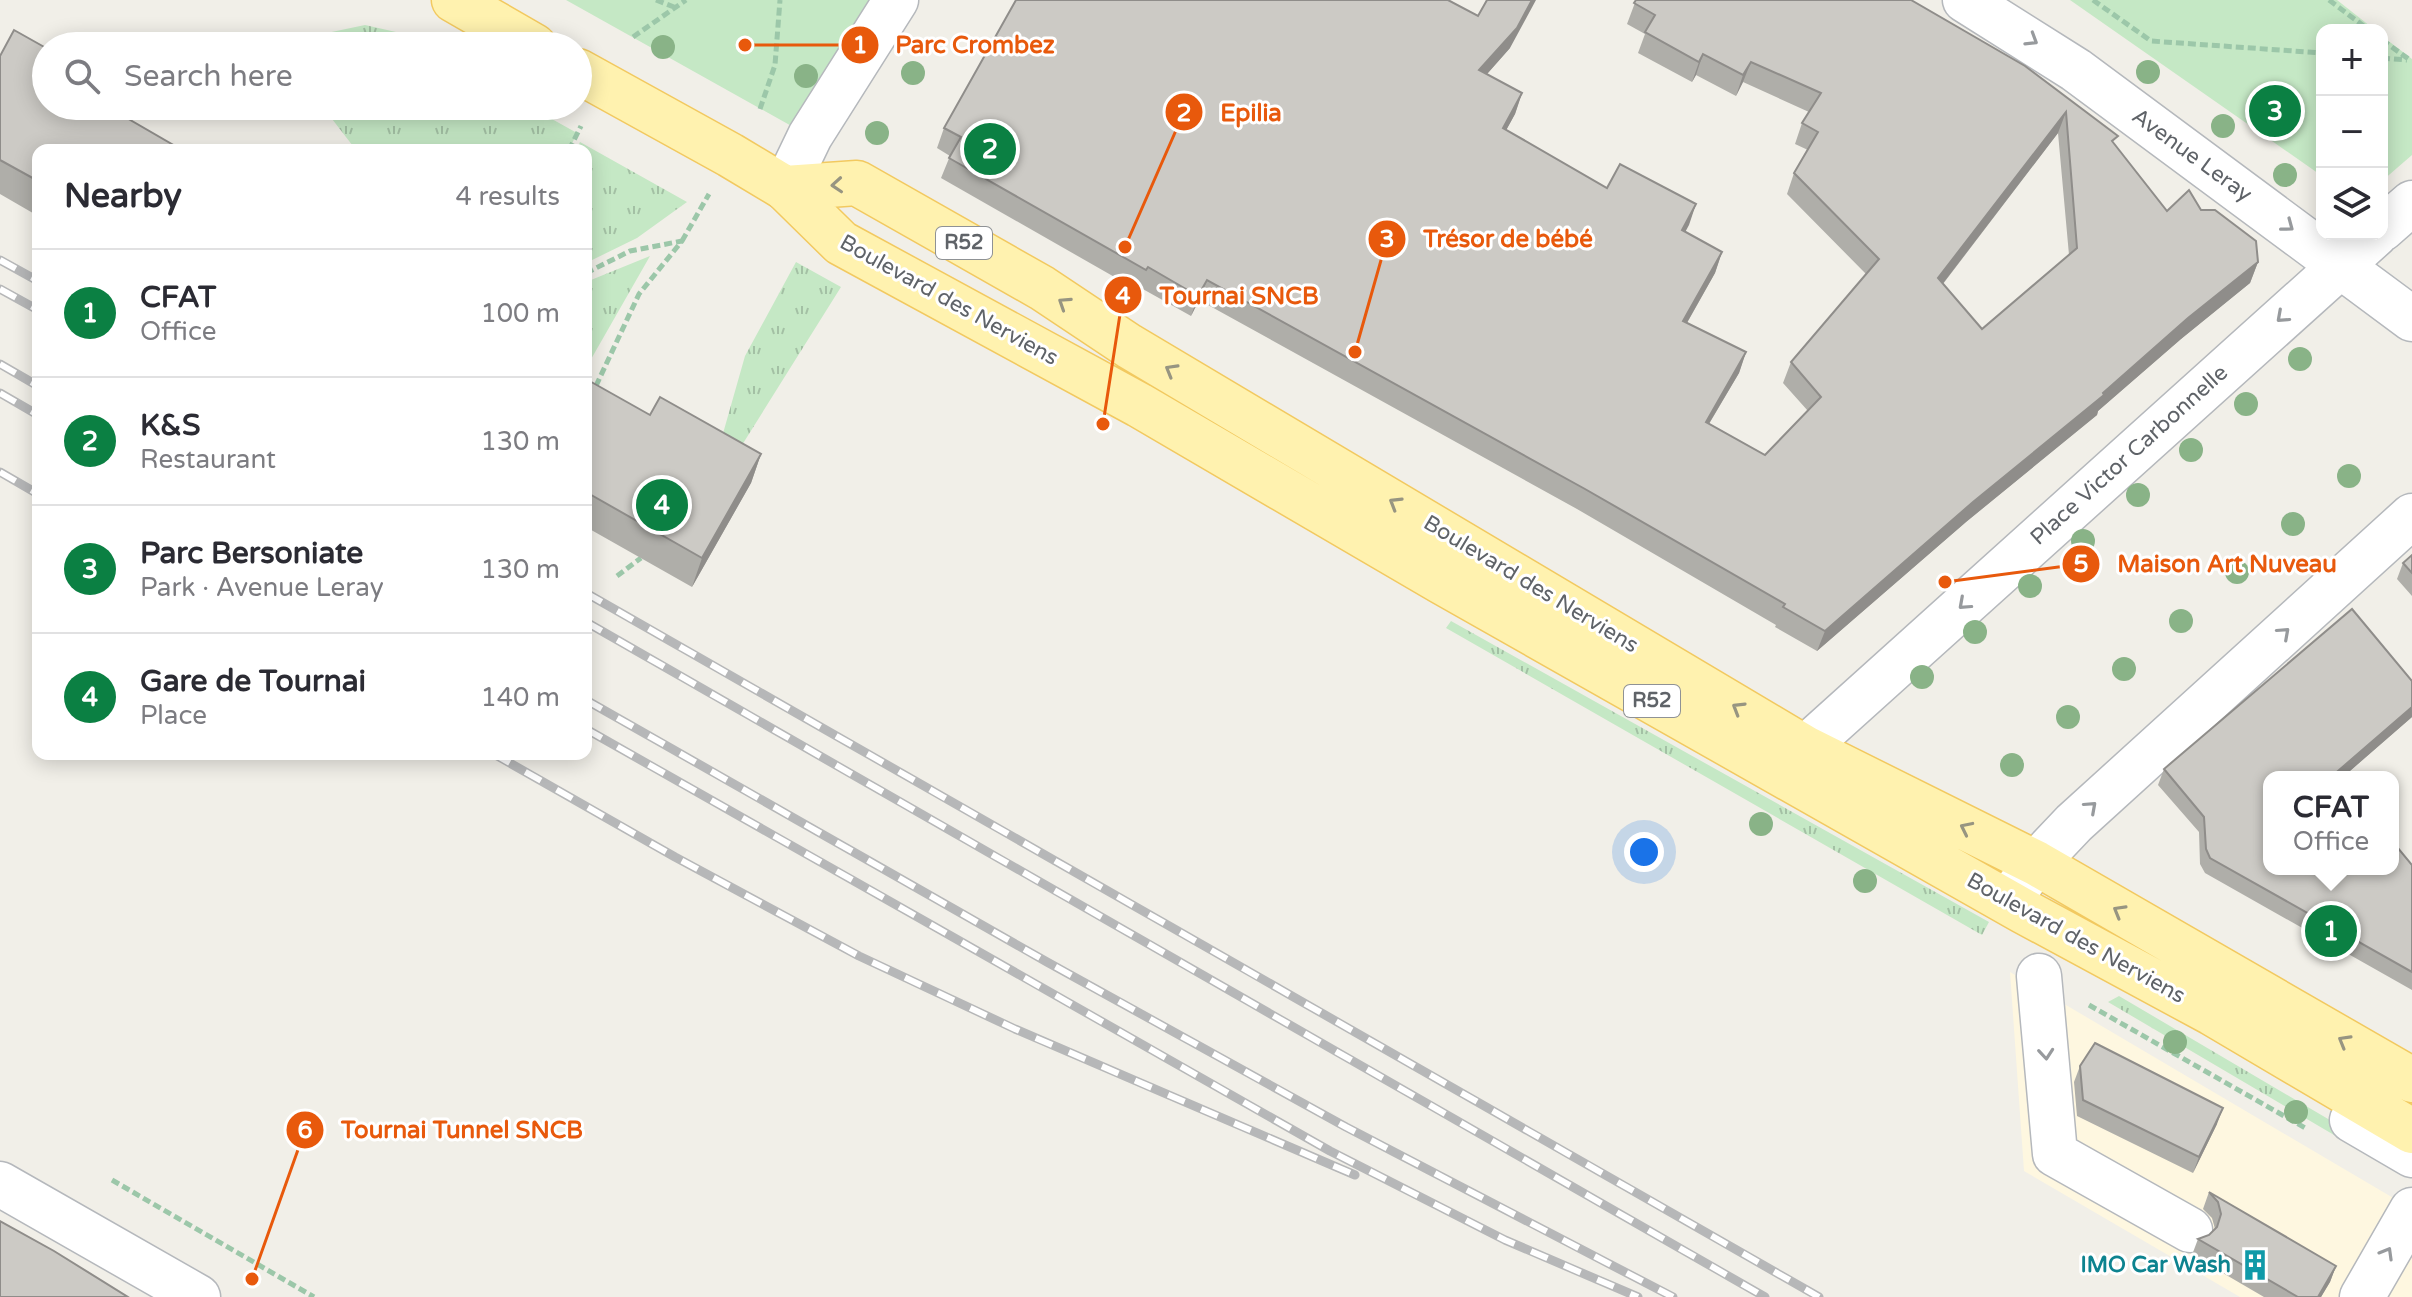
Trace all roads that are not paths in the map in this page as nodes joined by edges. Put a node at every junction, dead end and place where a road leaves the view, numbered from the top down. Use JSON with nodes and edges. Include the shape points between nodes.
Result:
{"nodes":[{"id":1,"x":454,"y":0,"type":"edge"},
{"id":2,"x":896,"y":0,"type":"edge"},
{"id":3,"x":1965,"y":0,"type":"edge"},
{"id":4,"x":510,"y":32,"type":"edge"},
{"id":5,"x":592,"y":79,"type":"edge"},
{"id":6,"x":785,"y":188,"type":"junction"},
{"id":7,"x":2412,"y":203,"type":"edge"},
{"id":8,"x":2388,"y":224,"type":"edge"},
{"id":9,"x":2369,"y":240,"type":"edge"},
{"id":10,"x":2340,"y":265,"type":"junction"},
{"id":11,"x":892,"y":271,"type":"junction"},
{"id":12,"x":2412,"y":319,"type":"edge"},
{"id":13,"x":2412,"y":516,"type":"edge"},
{"id":14,"x":1789,"y":758,"type":"junction"},
{"id":15,"x":2036,"y":863,"type":"junction"},
{"id":16,"x":2008,"y":901,"type":"junction"},
{"id":17,"x":2039,"y":976,"type":"dead end"},
{"id":18,"x":2412,"y":1080,"type":"edge"},
{"id":19,"x":2412,"y":1131,"type":"edge"},
{"id":20,"x":2412,"y":1155,"type":"edge"},
{"id":21,"x":0,"y":1184,"type":"edge"},
{"id":22,"x":2412,"y":1210,"type":"edge"},
{"id":23,"x":2190,"y":1230,"type":"dead end"},
{"id":24,"x":198,"y":1297,"type":"edge"},
{"id":25,"x":2362,"y":1297,"type":"edge"}],
"edges":[{"from":1,"to":4,"type":"main road"},
{"from":2,"to":6,"type":"street","via":[[810,136]]},
{"from":3,"to":10,"type":"street","name":"Avenue Leray","one_way":true,"via":[[2068,64]]},
{"from":5,"to":6,"type":"main road","number":"R52"},
{"from":6,"to":11,"type":"main road","name":"Boulevard des Nerviens","number":"R52","via":[[841,243]]},
{"from":14,"to":6,"type":"main road","name":"Boulevard des Nerviens","number":"R52","one_way":true,"via":[[1042,288],[900,206],[857,183]]},
{"from":7,"to":8,"type":"street"},
{"from":9,"to":10,"type":"street","name":"Place Victor Carbonnelle"},
{"from":10,"to":12,"type":"street","name":"Avenue Leray"},
{"from":10,"to":14,"type":"street","name":"Place Victor Carbonnelle","one_way":true},
{"from":11,"to":14,"type":"main road","name":"Boulevard des Nerviens","number":"R52","via":[[1139,405],[1442,582]]},
{"from":11,"to":20,"type":"street","via":[[900,296],[2150,1001]]},
{"from":15,"to":13,"type":"street","one_way":true},
{"from":15,"to":14,"type":"main road","name":"Boulevard des Nerviens","number":"R52","one_way":true},
{"from":14,"to":16,"type":"main road","name":"Boulevard des Nerviens","number":"R52"},
{"from":15,"to":16,"type":"street"},
{"from":18,"to":15,"type":"main road","name":"Boulevard des Nerviens","number":"R52","one_way":true},
{"from":16,"to":19,"type":"main road","name":"Boulevard des Nerviens","number":"R52"},
{"from":17,"to":23,"type":"street","one_way":true,"via":[[2055,1154]]},
{"from":21,"to":24,"type":"street"},
{"from":25,"to":22,"type":"street","one_way":true}]}
